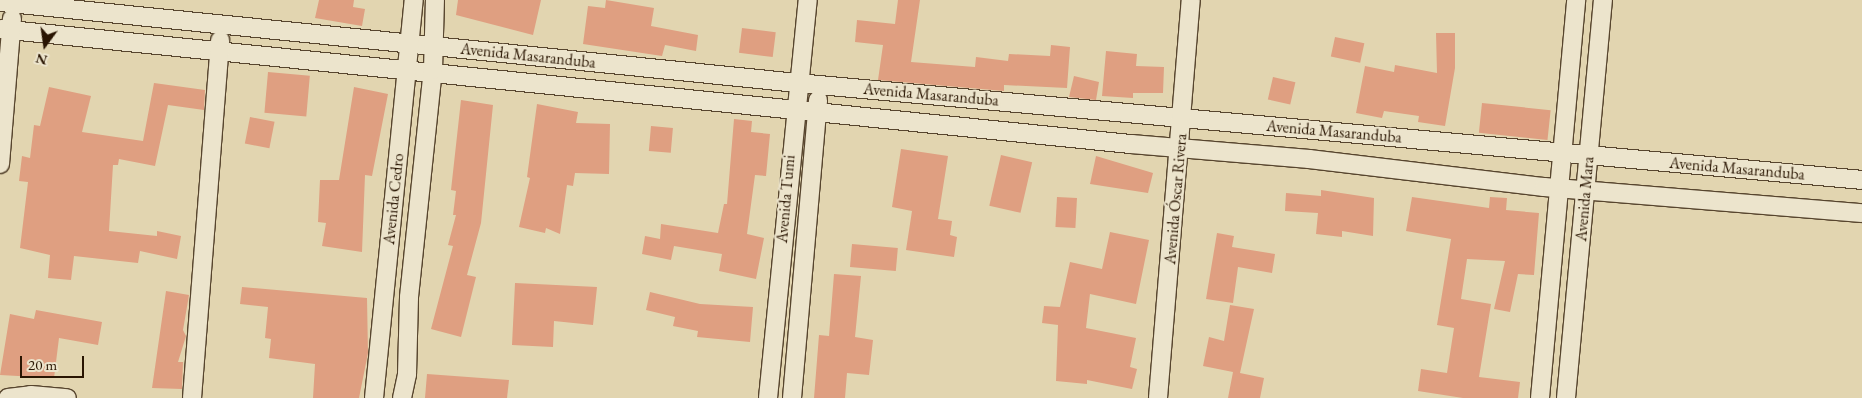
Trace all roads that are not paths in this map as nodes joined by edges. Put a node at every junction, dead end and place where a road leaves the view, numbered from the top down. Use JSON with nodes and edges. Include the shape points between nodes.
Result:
{"nodes":[{"id":1,"x":414,"y":0,"type":"edge"},
{"id":2,"x":435,"y":0,"type":"edge"},
{"id":3,"x":808,"y":0,"type":"edge"},
{"id":4,"x":1192,"y":0,"type":"edge"},
{"id":5,"x":1576,"y":0,"type":"edge"},
{"id":6,"x":1603,"y":0,"type":"edge"},
{"id":7,"x":9,"y":2,"type":"edge"},
{"id":8,"x":220,"y":27,"type":"junction"},
{"id":9,"x":6,"y":29,"type":"edge"},
{"id":10,"x":410,"y":44,"type":"junction"},
{"id":11,"x":434,"y":46,"type":"junction"},
{"id":12,"x":219,"y":51,"type":"junction"},
{"id":13,"x":406,"y":67,"type":"junction"},
{"id":14,"x":433,"y":70,"type":"junction"},
{"id":15,"x":797,"y":83,"type":"junction"},
{"id":16,"x":820,"y":85,"type":"junction"},
{"id":17,"x":794,"y":108,"type":"junction"},
{"id":18,"x":817,"y":111,"type":"junction"},
{"id":19,"x":1183,"y":118,"type":"junction"},
{"id":20,"x":1180,"y":148,"type":"junction"},
{"id":21,"x":1562,"y":154,"type":"junction"},
{"id":22,"x":1589,"y":156,"type":"junction"},
{"id":23,"x":0,"y":164,"type":"edge"},
{"id":24,"x":1862,"y":180,"type":"edge"},
{"id":25,"x":1559,"y":188,"type":"junction"},
{"id":26,"x":1586,"y":190,"type":"junction"},
{"id":27,"x":1862,"y":213,"type":"edge"},
{"id":28,"x":8,"y":398,"type":"edge"},
{"id":29,"x":66,"y":398,"type":"edge"},
{"id":30,"x":192,"y":398,"type":"edge"},
{"id":31,"x":374,"y":398,"type":"edge"},
{"id":32,"x":402,"y":398,"type":"edge"},
{"id":33,"x":768,"y":398,"type":"edge"},
{"id":34,"x":792,"y":398,"type":"edge"},
{"id":35,"x":1158,"y":398,"type":"edge"},
{"id":36,"x":1540,"y":398,"type":"edge"},
{"id":37,"x":1566,"y":398,"type":"edge"}],
"edges":[{"from":1,"to":10,"type":"street","name":"Avenida Cedro"},
{"from":2,"to":11,"type":"street","name":"Avenida Cedro"},
{"from":3,"to":15,"type":"street","name":"Avenida Tumi"},
{"from":4,"to":19,"type":"street","name":"Avenida Óscar Rivera"},
{"from":5,"to":21,"type":"street","name":"Avenida Mara"},
{"from":6,"to":22,"type":"street","name":"Avenida Mara"},
{"from":7,"to":8,"type":"street","name":"Avenida Masaranduba"},
{"from":7,"to":9,"type":"street"},
{"from":8,"to":10,"type":"street","name":"Avenida Masaranduba"},
{"from":8,"to":12,"type":"street"},
{"from":9,"to":12,"type":"street"},
{"from":9,"to":23,"type":"street"},
{"from":10,"to":11,"type":"street","name":"Avenida Masaranduba"},
{"from":10,"to":13,"type":"street","name":"Avenida Cedro"},
{"from":11,"to":14,"type":"street","name":"Avenida Cedro"},
{"from":11,"to":15,"type":"street","name":"Avenida Masaranduba"},
{"from":12,"to":13,"type":"street"},
{"from":12,"to":30,"type":"street"},
{"from":13,"to":14,"type":"street"},
{"from":13,"to":31,"type":"street","name":"Avenida Cedro"},
{"from":14,"to":17,"type":"street"},
{"from":14,"to":32,"type":"street","name":"Avenida Cedro","via":[[409,297],[408,374]]},
{"from":15,"to":16,"type":"street","name":"Avenida Masaranduba"},
{"from":15,"to":17,"type":"street","name":"Avenida Tumi"},
{"from":16,"to":18,"type":"street","name":"Avenida Tumi"},
{"from":16,"to":19,"type":"street","name":"Avenida Masaranduba"},
{"from":17,"to":18,"type":"street"},
{"from":17,"to":33,"type":"street","name":"Avenida Tumi"},
{"from":18,"to":20,"type":"street"},
{"from":18,"to":34,"type":"street","name":"Avenida Tumi"},
{"from":19,"to":20,"type":"street","name":"Avenida Óscar Rivera"},
{"from":19,"to":21,"type":"street","name":"Avenida Masaranduba"},
{"from":20,"to":25,"type":"street"},
{"from":20,"to":35,"type":"street","name":"Avenida Óscar Rivera"},
{"from":21,"to":22,"type":"street","name":"Avenida Masaranduba"},
{"from":21,"to":25,"type":"street","name":"Avenida Mara"},
{"from":22,"to":24,"type":"street","name":"Avenida Masaranduba"},
{"from":22,"to":26,"type":"street","name":"Avenida Mara"},
{"from":25,"to":26,"type":"street"},
{"from":25,"to":36,"type":"street","name":"Avenida Mara"},
{"from":26,"to":27,"type":"street"},
{"from":26,"to":37,"type":"street","name":"Avenida Mara"},
{"from":28,"to":29,"type":"street","via":[[30,395]]}]}
